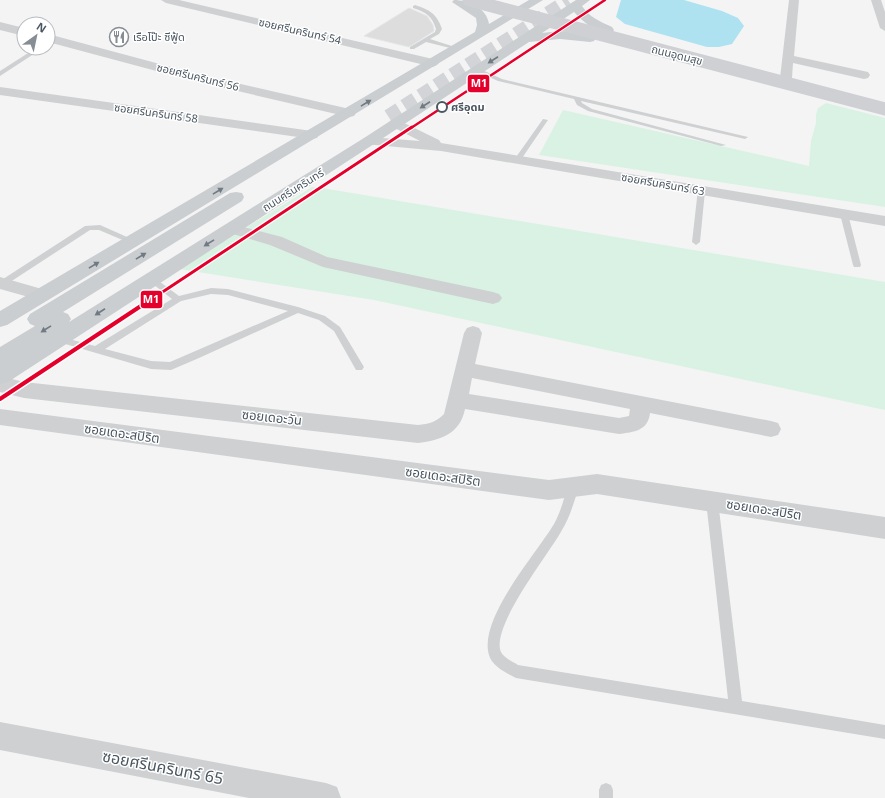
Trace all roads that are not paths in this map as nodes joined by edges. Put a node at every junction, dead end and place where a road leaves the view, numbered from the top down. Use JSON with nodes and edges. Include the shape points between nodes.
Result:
{"nodes":[{"id":1,"x":166,"y":0,"type":"edge"},
{"id":2,"x":537,"y":0,"type":"edge"},
{"id":3,"x":876,"y":0,"type":"edge"},
{"id":4,"x":464,"y":1,"type":"edge"},
{"id":5,"x":792,"y":1,"type":"edge"},
{"id":6,"x":580,"y":2,"type":"edge"},
{"id":7,"x":416,"y":7,"type":"dead end"},
{"id":8,"x":0,"y":26,"type":"edge"},
{"id":9,"x":885,"y":28,"type":"edge"},
{"id":10,"x":16,"y":30,"type":"edge"},
{"id":11,"x":608,"y":30,"type":"dead end"},
{"id":12,"x":480,"y":34,"type":"junction"},
{"id":13,"x":526,"y":38,"type":"junction"},
{"id":14,"x":590,"y":38,"type":"dead end"},
{"id":15,"x":426,"y":40,"type":"junction"},
{"id":16,"x":56,"y":42,"type":"edge"},
{"id":17,"x":412,"y":48,"type":"dead end"},
{"id":18,"x":456,"y":49,"type":"junction"},
{"id":19,"x":28,"y":56,"type":"edge"},
{"id":20,"x":788,"y":58,"type":"junction"},
{"id":21,"x":430,"y":64,"type":"junction"},
{"id":22,"x":471,"y":65,"type":"junction"},
{"id":23,"x":0,"y":74,"type":"edge"},
{"id":24,"x":864,"y":75,"type":"dead end"},
{"id":25,"x":786,"y":78,"type":"dead end"},
{"id":26,"x":0,"y":91,"type":"edge"},
{"id":27,"x":577,"y":98,"type":"junction"},
{"id":28,"x":885,"y":109,"type":"edge"},
{"id":29,"x":349,"y":113,"type":"junction"},
{"id":30,"x":387,"y":117,"type":"junction"},
{"id":31,"x":545,"y":120,"type":"dead end"},
{"id":32,"x":312,"y":135,"type":"junction"},
{"id":33,"x":744,"y":137,"type":"dead end"},
{"id":34,"x":369,"y":141,"type":"junction"},
{"id":35,"x":723,"y":145,"type":"dead end"},
{"id":36,"x":441,"y":147,"type":"junction"},
{"id":37,"x":518,"y":160,"type":"junction"},
{"id":38,"x":701,"y":191,"type":"junction"},
{"id":39,"x":844,"y":214,"type":"junction"},
{"id":40,"x":885,"y":221,"type":"edge"},
{"id":41,"x":232,"y":228,"type":"junction"},
{"id":42,"x":132,"y":241,"type":"junction"},
{"id":43,"x":696,"y":242,"type":"dead end"},
{"id":44,"x":858,"y":266,"type":"dead end"},
{"id":45,"x":152,"y":279,"type":"junction"},
{"id":46,"x":0,"y":283,"type":"edge"},
{"id":47,"x":43,"y":295,"type":"junction"},
{"id":48,"x":493,"y":298,"type":"dead end"},
{"id":49,"x":178,"y":299,"type":"junction"},
{"id":50,"x":298,"y":310,"type":"junction"},
{"id":51,"x":0,"y":320,"type":"edge"},
{"id":52,"x":473,"y":333,"type":"dead end"},
{"id":53,"x":58,"y":339,"type":"junction"},
{"id":54,"x":0,"y":342,"type":"edge"},
{"id":55,"x":96,"y":350,"type":"junction"},
{"id":56,"x":0,"y":357,"type":"edge"},
{"id":57,"x":359,"y":367,"type":"dead end"},
{"id":58,"x":465,"y":369,"type":"junction"},
{"id":59,"x":0,"y":376,"type":"edge"},
{"id":60,"x":0,"y":384,"type":"edge"},
{"id":61,"x":457,"y":400,"type":"junction"},
{"id":62,"x":641,"y":403,"type":"junction"},
{"id":63,"x":0,"y":417,"type":"edge"},
{"id":64,"x":771,"y":429,"type":"dead end"},
{"id":65,"x":573,"y":487,"type":"junction"},
{"id":66,"x":712,"y":501,"type":"junction"},
{"id":67,"x":885,"y":528,"type":"edge"},
{"id":68,"x":736,"y":707,"type":"junction"},
{"id":69,"x":885,"y":732,"type":"edge"},
{"id":70,"x":0,"y":736,"type":"edge"},
{"id":71,"x":326,"y":798,"type":"edge"}],
"edges":[{"from":1,"to":21,"type":"street","name":"ซอยศรีนครินทร์ 54"},
{"from":2,"to":12,"type":"main road"},
{"from":3,"to":9,"type":"street"},
{"from":4,"to":12,"type":"main road","via":[[482,17]]},
{"from":4,"to":28,"type":"main road","name":"ถนนอุดมสุข","bridge":true},
{"from":5,"to":20,"type":"street"},
{"from":6,"to":11,"type":"main road","via":[[578,9],[592,22]]},
{"from":6,"to":13,"type":"main road","name":"ถนนศรีนครินทร์"},
{"from":7,"to":15,"type":"lane","via":[[432,14],[439,29]]},
{"from":8,"to":10,"type":"street"},
{"from":12,"to":18,"type":"main road"},
{"from":13,"to":14,"type":"main road","via":[[560,35]]},
{"from":13,"to":22,"type":"main road","name":"ถนนศรีนครินทร์","one_way":true},
{"from":15,"to":17,"type":"lane"},
{"from":15,"to":18,"type":"lane"},
{"from":16,"to":29,"type":"street","name":"ซอยศรีนครินทร์ 56"},
{"from":18,"to":21,"type":"main road"},
{"from":19,"to":23,"type":"lane"},
{"from":20,"to":24,"type":"street"},
{"from":20,"to":25,"type":"street"},
{"from":21,"to":22,"type":"main road","via":[[457,58]]},
{"from":29,"to":21,"type":"main road","one_way":true},
{"from":22,"to":27,"type":"lane","via":[[500,80]]},
{"from":22,"to":30,"type":"main road","name":"ถนนศรีนครินทร์","one_way":true,"via":[[458,83]]},
{"from":26,"to":32,"type":"street","name":"ซอยศรีนครินทร์ 58"},
{"from":27,"to":33,"type":"lane"},
{"from":27,"to":35,"type":"lane","via":[[579,104],[590,110]]},
{"from":29,"to":32,"type":"main road"},
{"from":30,"to":34,"type":"main road","name":"ถนนศรีนครินทร์"},
{"from":30,"to":36,"type":"street","name":"ซอยศรีนครินทร์ 63"},
{"from":54,"to":30,"type":"main road","name":"ถนนศรีนครินทร์","one_way":true},
{"from":30,"to":56,"type":"main road","name":"ถนนศรีนครินทร์","one_way":true},
{"from":31,"to":37,"type":"lane"},
{"from":42,"to":32,"type":"main road","one_way":true},
{"from":34,"to":36,"type":"street","name":"ซอยศรีนครินทร์ 63"},
{"from":34,"to":41,"type":"main road","name":"ถนนศรีนครินทร์"},
{"from":36,"to":37,"type":"street","name":"ซอยศรีนครินทร์ 63"},
{"from":37,"to":38,"type":"street","name":"ซอยศรีนครินทร์ 63"},
{"from":38,"to":39,"type":"street","name":"ซอยศรีนครินทร์ 63"},
{"from":38,"to":43,"type":"lane"},
{"from":39,"to":40,"type":"street","name":"ซอยศรีนครินทร์ 63"},
{"from":39,"to":44,"type":"lane"},
{"from":41,"to":45,"type":"main road","name":"ถนนศรีนครินทร์","one_way":true},
{"from":41,"to":48,"type":"street","via":[[276,241],[323,262]]},
{"from":42,"to":46,"type":"lane","via":[[100,227],[88,228]]},
{"from":47,"to":42,"type":"main road","one_way":true},
{"from":45,"to":49,"type":"lane"},
{"from":45,"to":53,"type":"main road","name":"ถนนศรีนครินทร์","one_way":true},
{"from":46,"to":47,"type":"street"},
{"from":47,"to":51,"type":"main road"},
{"from":49,"to":50,"type":"lane","via":[[211,291],[228,292]]},
{"from":49,"to":55,"type":"lane"},
{"from":50,"to":55,"type":"lane","via":[[171,366],[151,365]]},
{"from":50,"to":57,"type":"lane","via":[[322,318],[337,329]]},
{"from":52,"to":58,"type":"street","name":"ซอยเดอะวัน"},
{"from":53,"to":55,"type":"lane"},
{"from":53,"to":59,"type":"main road","name":"ถนนศรีนครินทร์"},
{"from":58,"to":61,"type":"street","name":"ซอยเดอะวัน"},
{"from":58,"to":62,"type":"street"},
{"from":60,"to":61,"type":"street","name":"ซอยเดอะวัน","via":[[24,390],[418,434],[445,428],[453,418]]},
{"from":61,"to":62,"type":"street","via":[[619,426],[634,424],[639,419]]},
{"from":62,"to":64,"type":"street"},
{"from":63,"to":65,"type":"street","name":"ซอยเดอะสปิริต","via":[[549,490]]},
{"from":65,"to":66,"type":"street","name":"ซอยเดอะสปิริต","via":[[597,484]]},
{"from":65,"to":68,"type":"lane","via":[[568,507],[558,529],[501,615],[493,642],[494,654],[501,662],[516,671]]},
{"from":66,"to":67,"type":"street","name":"ซอยเดอะสปิริต"},
{"from":66,"to":68,"type":"lane"},
{"from":68,"to":69,"type":"lane"},
{"from":70,"to":71,"type":"street","name":"ซอยศรีนครินทร์ 65"}]}
